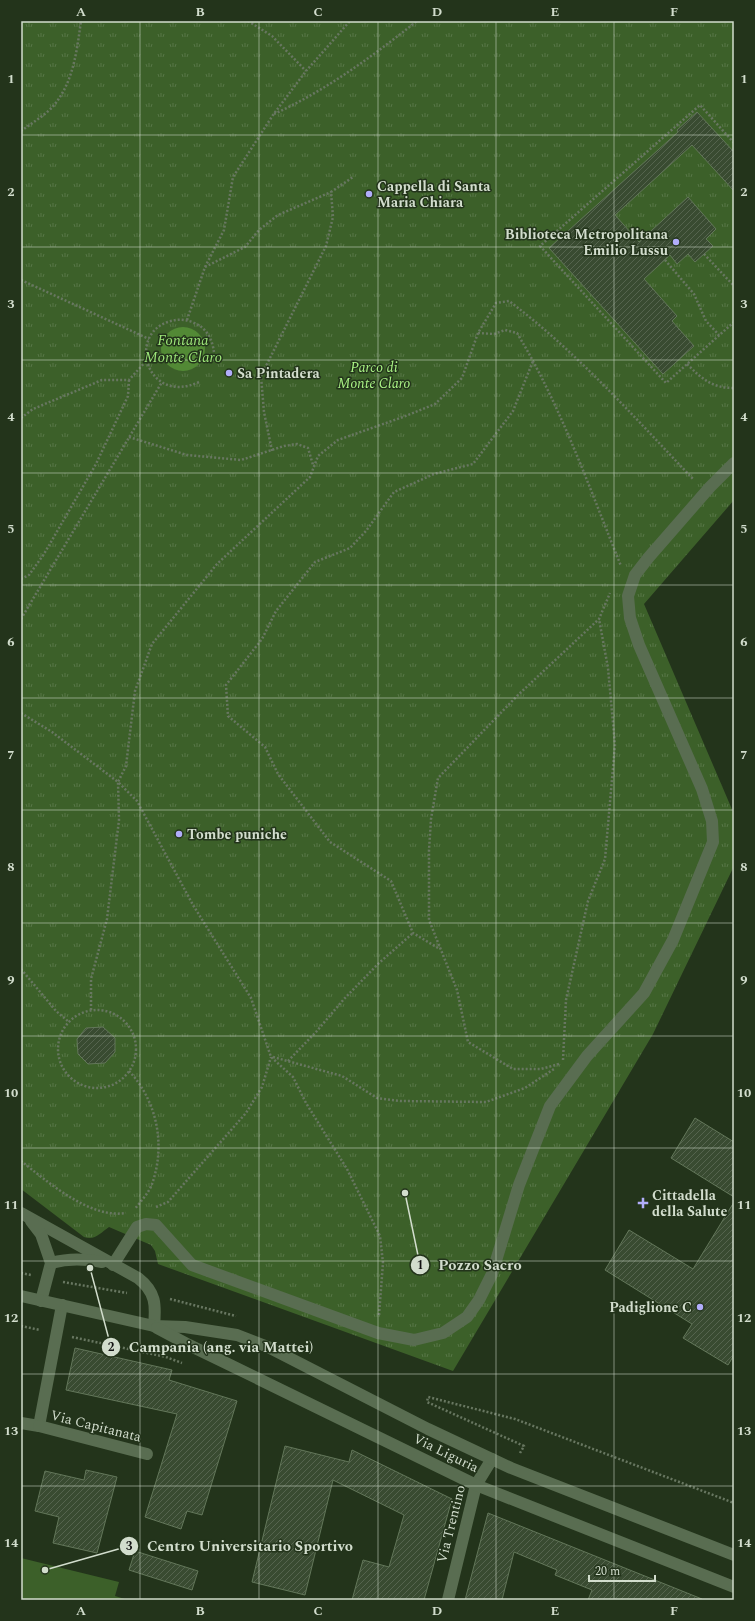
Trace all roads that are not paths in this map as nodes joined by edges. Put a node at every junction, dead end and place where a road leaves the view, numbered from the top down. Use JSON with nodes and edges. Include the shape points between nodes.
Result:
{"nodes":[{"id":1,"x":734,"y":463,"type":"edge"},
{"id":2,"x":25,"y":1216,"type":"edge"},
{"id":3,"x":51,"y":1264,"type":"junction"},
{"id":4,"x":113,"y":1264,"type":"junction"},
{"id":5,"x":21,"y":1296,"type":"edge"},
{"id":6,"x":42,"y":1301,"type":"junction"},
{"id":7,"x":62,"y":1305,"type":"junction"},
{"id":8,"x":154,"y":1326,"type":"junction"},
{"id":9,"x":21,"y":1423,"type":"edge"},
{"id":10,"x":39,"y":1426,"type":"junction"},
{"id":11,"x":147,"y":1454,"type":"dead end"},
{"id":12,"x":492,"y":1459,"type":"junction"},
{"id":13,"x":476,"y":1484,"type":"junction"},
{"id":14,"x":734,"y":1555,"type":"edge"},
{"id":15,"x":734,"y":1587,"type":"edge"},
{"id":16,"x":448,"y":1600,"type":"edge"}],
"edges":[{"from":1,"to":4,"type":"street","via":[[635,575],[628,596],[630,618],[639,645],[702,789],[712,821],[713,842],[673,940],[644,993],[586,1056],[550,1106],[519,1185],[492,1274],[467,1317],[443,1333],[414,1340],[378,1334],[192,1265],[156,1225],[146,1224],[137,1227]]},
{"from":2,"to":3,"type":"street","via":[[41,1234]]},
{"from":2,"to":4,"type":"street"},
{"from":3,"to":4,"type":"street","via":[[85,1258]]},
{"from":3,"to":6,"type":"street"},
{"from":4,"to":8,"type":"street","via":[[146,1284],[156,1304]]},
{"from":5,"to":6,"type":"street","name":"Via Liguria"},
{"from":6,"to":7,"type":"street","name":"Via Liguria"},
{"from":7,"to":8,"type":"street","name":"Via Liguria"},
{"from":7,"to":10,"type":"street","name":"Via Capitanata"},
{"from":8,"to":12,"type":"street","name":"Via Liguria","via":[[185,1327],[237,1335],[268,1347]]},
{"from":8,"to":13,"type":"street","name":"Via Liguria"},
{"from":9,"to":10,"type":"street","name":"Via Capitanata"},
{"from":10,"to":11,"type":"street","name":"Via Capitanata"},
{"from":12,"to":13,"type":"street","name":"Via Trentino"},
{"from":12,"to":14,"type":"street","name":"Via Liguria"},
{"from":13,"to":15,"type":"street","name":"Via Liguria"},
{"from":13,"to":16,"type":"street","name":"Via Trentino"}]}
